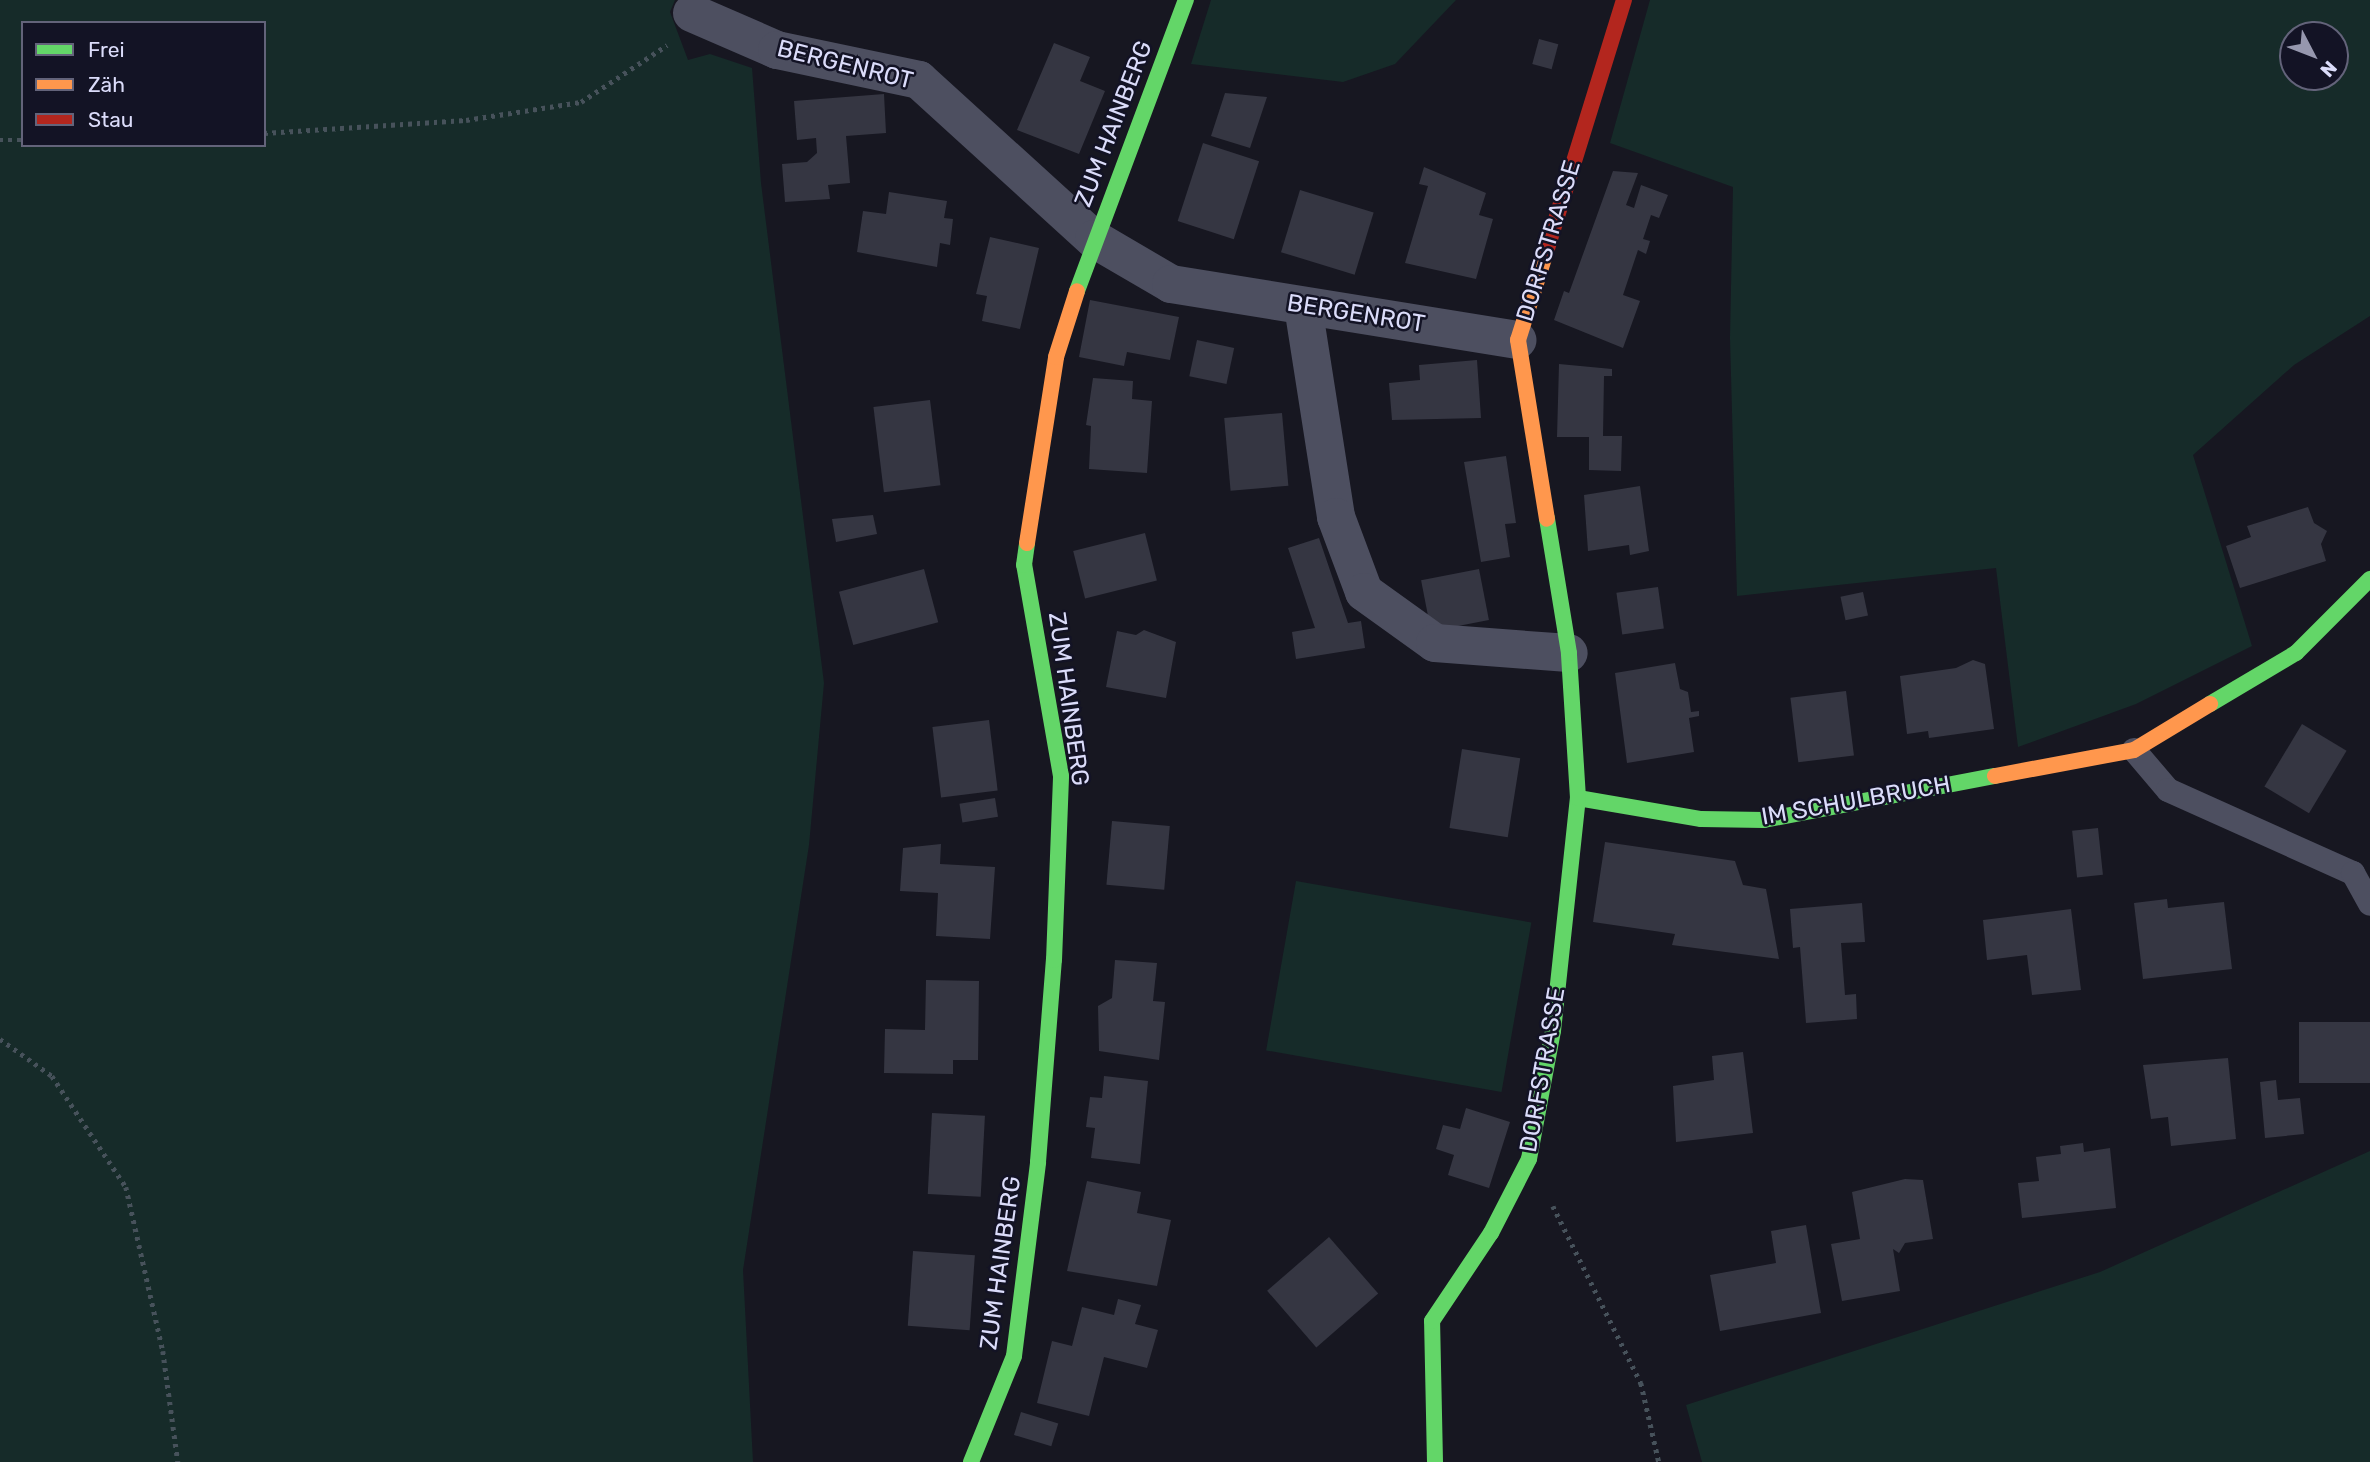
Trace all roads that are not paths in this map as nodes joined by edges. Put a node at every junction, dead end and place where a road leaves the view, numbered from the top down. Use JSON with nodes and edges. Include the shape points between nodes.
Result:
{"nodes":[{"id":1,"x":1186,"y":0,"type":"edge"},
{"id":2,"x":1624,"y":0,"type":"edge"},
{"id":3,"x":692,"y":12,"type":"road end"},
{"id":4,"x":1094,"y":239,"type":"junction"},
{"id":5,"x":1303,"y":306,"type":"junction"},
{"id":6,"x":1518,"y":340,"type":"junction"},
{"id":7,"x":2370,"y":579,"type":"edge"},
{"id":8,"x":1569,"y":653,"type":"junction"},
{"id":9,"x":2134,"y":750,"type":"junction"},
{"id":10,"x":1578,"y":799,"type":"junction"},
{"id":11,"x":2370,"y":904,"type":"edge"},
{"id":12,"x":971,"y":1462,"type":"edge"},
{"id":13,"x":1435,"y":1462,"type":"edge"}],
"edges":[{"from":1,"to":4,"type":"street","name":"ZUM HAINBERG"},
{"from":2,"to":6,"type":"street","name":"DORFSTRASSE"},
{"from":3,"to":4,"type":"street","name":"BERGENROT","via":[[777,50],[919,80]]},
{"from":4,"to":5,"type":"street","name":"BERGENROT","via":[[1171,284]]},
{"from":4,"to":12,"type":"street","name":"ZUM HAINBERG","via":[[1056,357],[1024,565],[1061,776],[1038,1162],[1014,1356]]},
{"from":5,"to":6,"type":"street","name":"BERGENROT"},
{"from":5,"to":8,"type":"street","via":[[1336,517],[1364,592],[1435,643]]},
{"from":6,"to":8,"type":"street","name":"DORFSTRASSE"},
{"from":7,"to":9,"type":"street","name":"IM SCHULBRUCH","via":[[2296,653]]},
{"from":8,"to":10,"type":"street","name":"DORFSTRASSE"},
{"from":9,"to":10,"type":"street","name":"IM SCHULBRUCH","via":[[1764,820],[1701,819]]},
{"from":9,"to":11,"type":"lane","via":[[2168,790],[2353,873]]},
{"from":10,"to":13,"type":"street","name":"DORFSTRASSE","via":[[1553,1031],[1529,1159],[1491,1233],[1432,1321]]}]}
